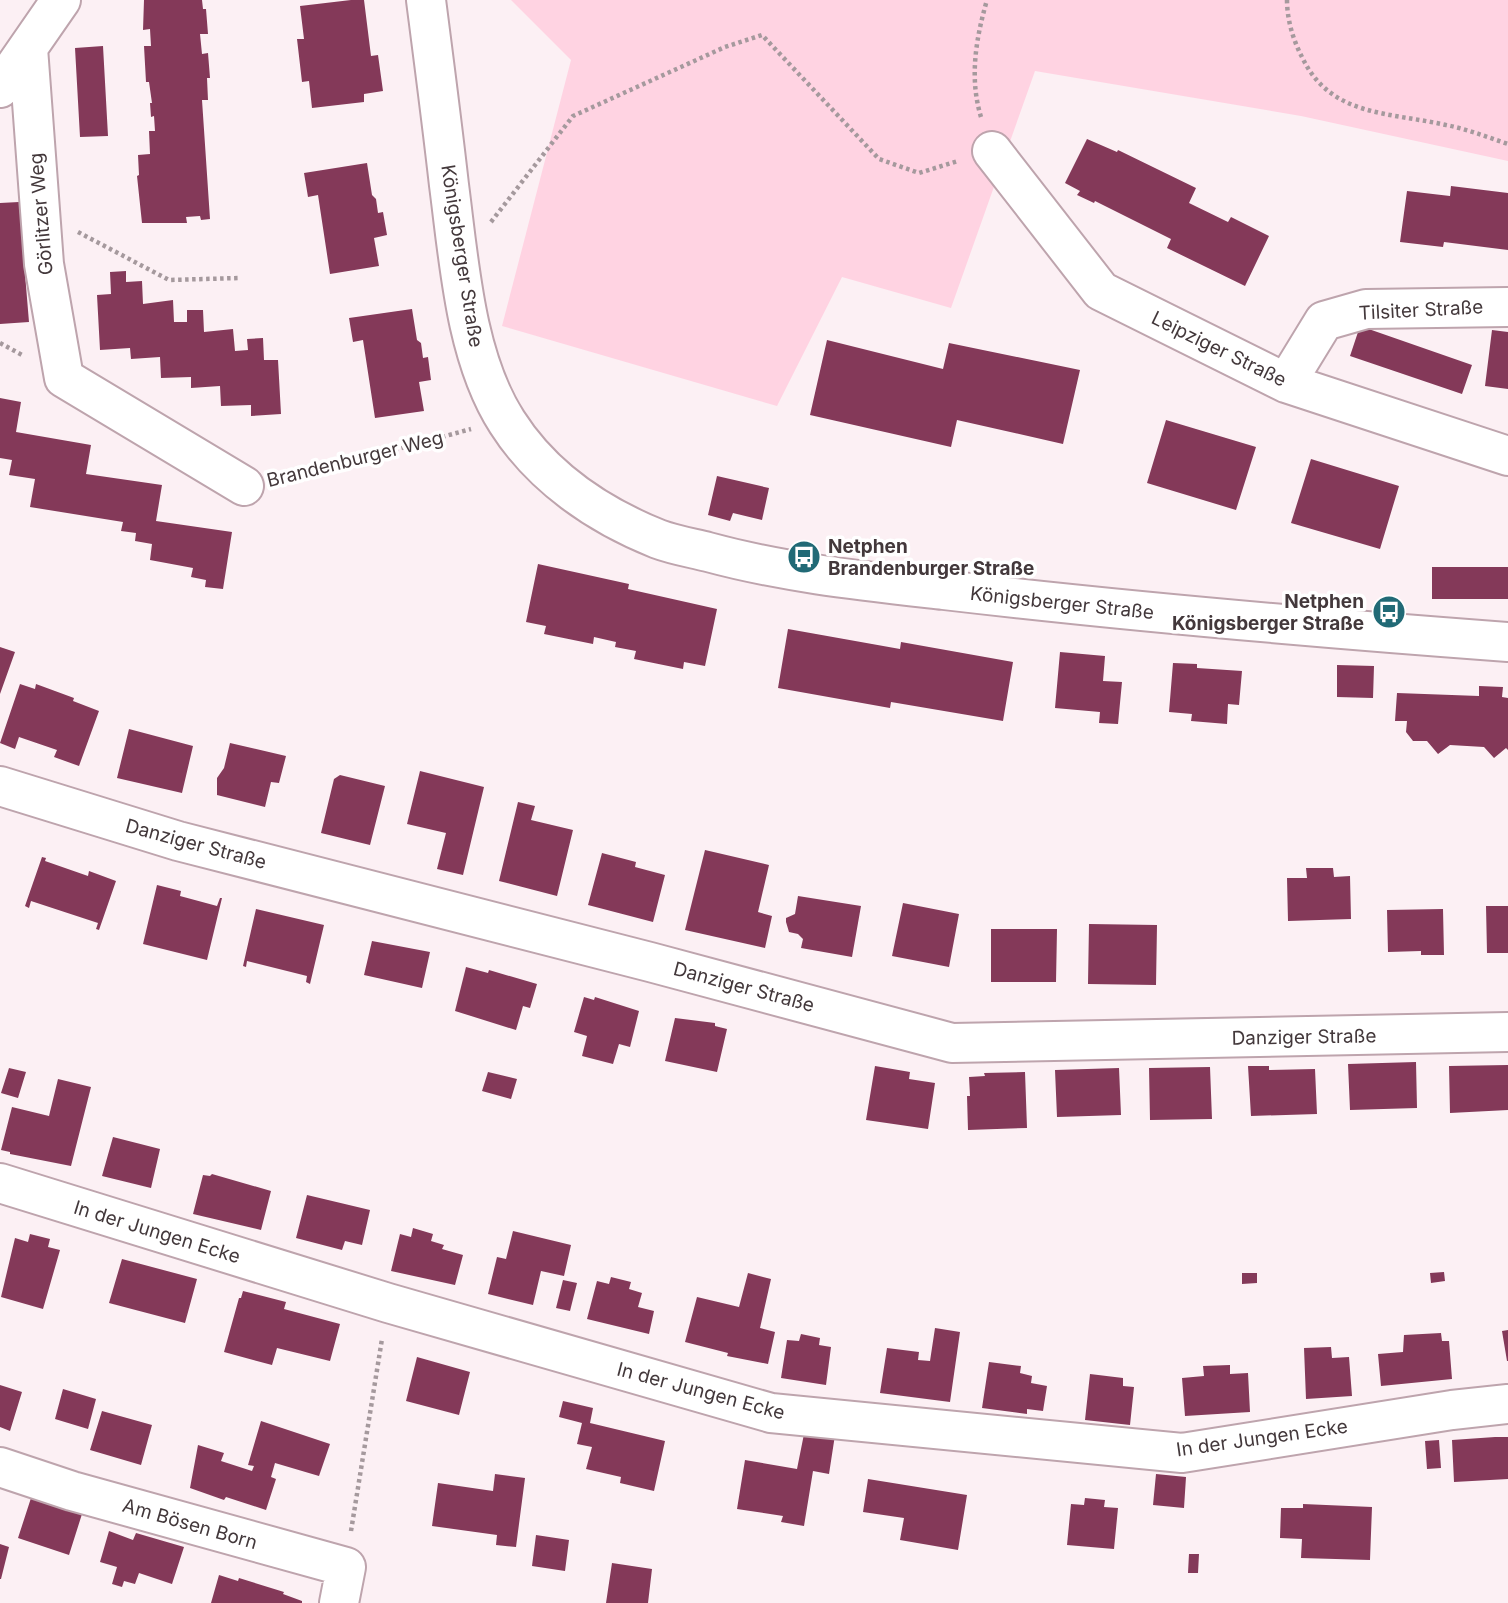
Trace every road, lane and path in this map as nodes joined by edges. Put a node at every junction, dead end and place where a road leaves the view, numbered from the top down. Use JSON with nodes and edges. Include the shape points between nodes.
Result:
{"nodes":[{"id":1,"x":61,"y":0,"type":"edge"},
{"id":2,"x":426,"y":0,"type":"edge"},
{"id":3,"x":987,"y":0,"type":"edge"},
{"id":4,"x":1287,"y":0,"type":"edge"},
{"id":5,"x":28,"y":48,"type":"junction"},
{"id":6,"x":0,"y":88,"type":"edge"},
{"id":7,"x":1508,"y":144,"type":"edge"},
{"id":8,"x":992,"y":151,"type":"junction"},
{"id":9,"x":39,"y":211,"type":"junction"},
{"id":10,"x":457,"y":249,"type":"junction"},
{"id":11,"x":240,"y":278,"type":"dead end"},
{"id":12,"x":1508,"y":307,"type":"edge"},
{"id":13,"x":64,"y":379,"type":"joint"},
{"id":14,"x":1286,"y":383,"type":"junction"},
{"id":15,"x":505,"y":420,"type":"junction"},
{"id":16,"x":1508,"y":456,"type":"edge"},
{"id":17,"x":244,"y":486,"type":"joint"},
{"id":18,"x":1508,"y":642,"type":"edge"},
{"id":19,"x":0,"y":786,"type":"edge"},
{"id":20,"x":1508,"y":1032,"type":"edge"},
{"id":21,"x":0,"y":1183,"type":"edge"},
{"id":22,"x":388,"y":1304,"type":"junction"},
{"id":23,"x":1508,"y":1404,"type":"edge"},
{"id":24,"x":0,"y":1467,"type":"edge"},
{"id":25,"x":342,"y":1585,"type":"edge"}],
"edges":[{"from":1,"to":5,"type":"street"},
{"from":2,"to":10,"type":"street","name":"Königsberger Straße"},
{"from":3,"to":8,"type":"path","via":[[974,62],[977,104]]},
{"from":4,"to":7,"type":"path","via":[[1295,44],[1308,70],[1328,93],[1352,106],[1448,125]]},
{"from":5,"to":6,"type":"street"},
{"from":5,"to":9,"type":"street","name":"Görlitzer Weg"},
{"from":8,"to":10,"type":"path","via":[[919,173],[879,159],[762,35],[725,47],[573,116],[487,228]]},
{"from":8,"to":14,"type":"street","name":"Leipziger Straße","via":[[1101,290]]},
{"from":9,"to":11,"type":"path","via":[[169,280]]},
{"from":9,"to":13,"type":"street","name":"Görlitzer Weg"},
{"from":10,"to":15,"type":"street","name":"Königsberger Straße","via":[[470,326],[485,379]]},
{"from":12,"to":14,"type":"street","name":"Tilsiter Straße","via":[[1366,309],[1324,321]]},
{"from":13,"to":17,"type":"street","name":"Brandenburger Weg"},
{"from":14,"to":16,"type":"street","name":"Leipziger Straße"},
{"from":15,"to":17,"type":"path","name":"Brandenburger Weg"},
{"from":15,"to":18,"type":"street","name":"Königsberger Straße","via":[[530,454],[564,486],[602,512],[660,540],[749,563],[1116,610]]},
{"from":19,"to":20,"type":"street","name":"Danziger Straße","via":[[178,841],[952,1043]]},
{"from":21,"to":22,"type":"street","name":"In der Jungen Ecke"},
{"from":22,"to":23,"type":"street","name":"In der Jungen Ecke","via":[[771,1413],[1182,1453]]},
{"from":22,"to":25,"type":"path"},
{"from":24,"to":25,"type":"street","name":"Am Bösen Born"}]}
